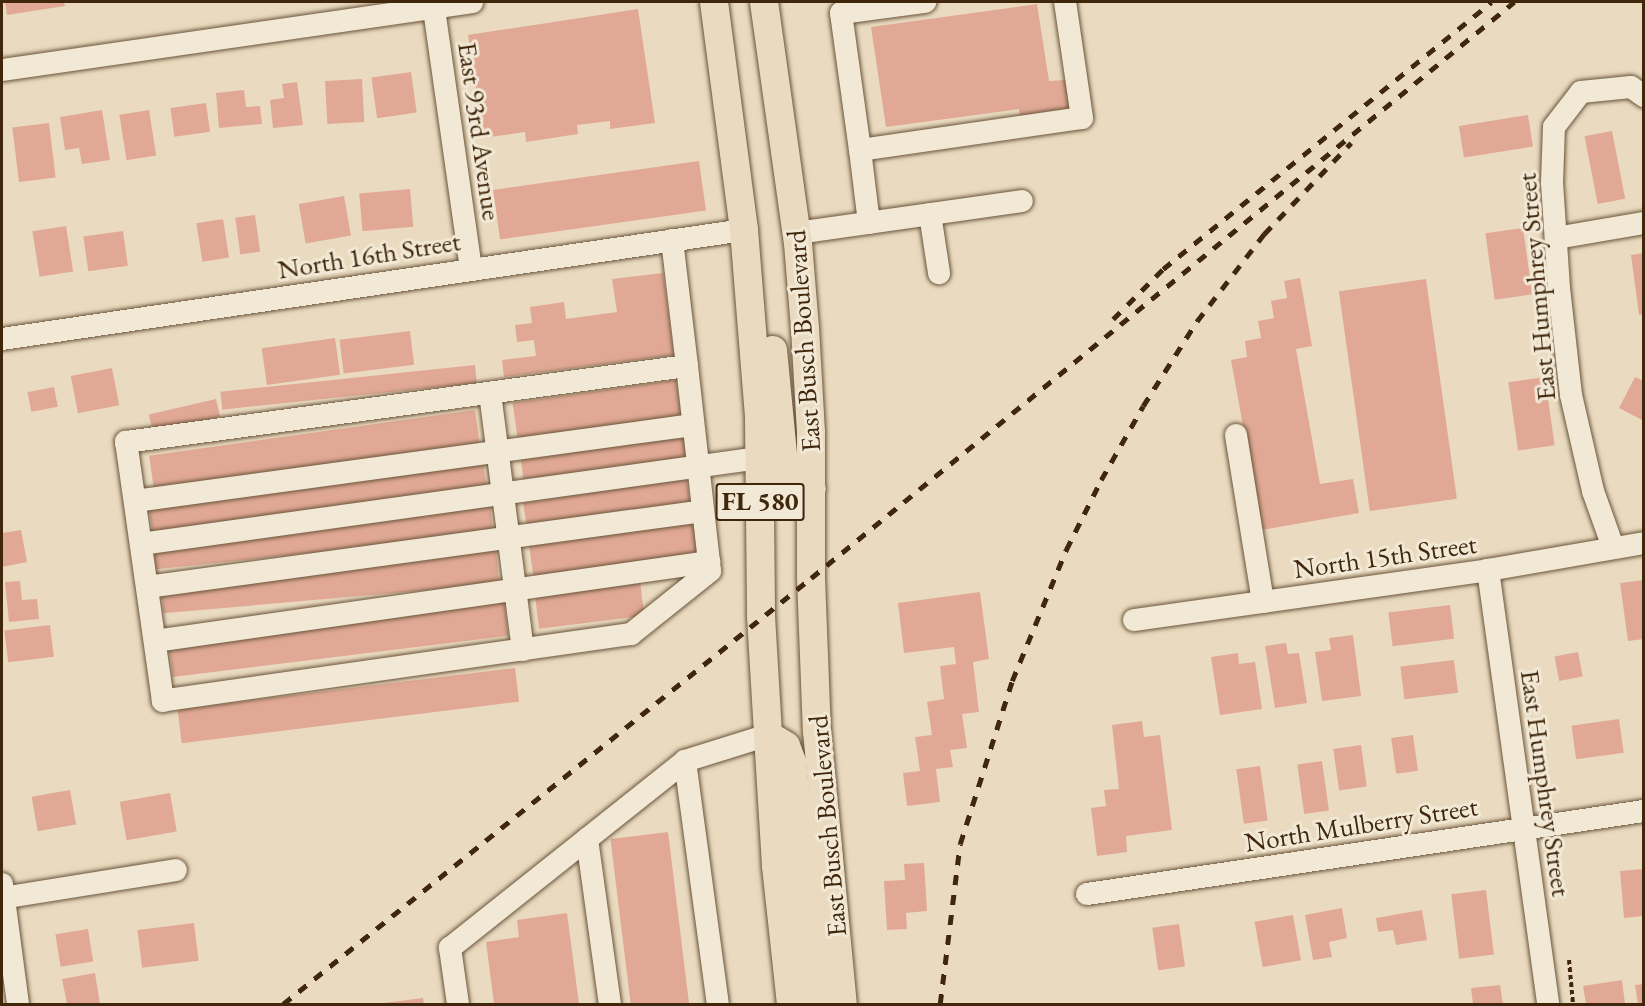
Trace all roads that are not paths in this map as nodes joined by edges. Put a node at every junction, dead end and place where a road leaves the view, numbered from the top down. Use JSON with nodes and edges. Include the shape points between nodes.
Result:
{"nodes":[{"id":1,"x":472,"y":2,"type":"edge"},
{"id":2,"x":714,"y":2,"type":"edge"},
{"id":3,"x":764,"y":2,"type":"edge"},
{"id":4,"x":926,"y":2,"type":"edge"},
{"id":5,"x":1065,"y":2,"type":"edge"},
{"id":6,"x":434,"y":4,"type":"edge"},
{"id":7,"x":2,"y":70,"type":"edge"},
{"id":8,"x":1644,"y":96,"type":"edge"},
{"id":9,"x":860,"y":150,"type":"junction"},
{"id":10,"x":1022,"y":201,"type":"dead end"},
{"id":11,"x":930,"y":214,"type":"junction"},
{"id":12,"x":869,"y":223,"type":"junction"},
{"id":13,"x":1644,"y":223,"type":"edge"},
{"id":14,"x":744,"y":230,"type":"junction"},
{"id":15,"x":796,"y":234,"type":"junction"},
{"id":16,"x":1556,"y":238,"type":"junction"},
{"id":17,"x":672,"y":240,"type":"junction"},
{"id":18,"x":471,"y":268,"type":"junction"},
{"id":19,"x":939,"y":273,"type":"dead end"},
{"id":20,"x":749,"y":290,"type":"junction"},
{"id":21,"x":2,"y":339,"type":"edge"},
{"id":22,"x":687,"y":366,"type":"junction"},
{"id":23,"x":490,"y":393,"type":"junction"},
{"id":24,"x":693,"y":425,"type":"junction"},
{"id":25,"x":1236,"y":435,"type":"dead end"},
{"id":26,"x":497,"y":450,"type":"junction"},
{"id":27,"x":759,"y":458,"type":"junction"},
{"id":28,"x":698,"y":466,"type":"junction"},
{"id":29,"x":812,"y":489,"type":"junction"},
{"id":30,"x":503,"y":493,"type":"junction"},
{"id":31,"x":135,"y":501,"type":"junction"},
{"id":32,"x":703,"y":511,"type":"junction"},
{"id":33,"x":509,"y":538,"type":"junction"},
{"id":34,"x":141,"y":543,"type":"junction"},
{"id":35,"x":1644,"y":543,"type":"edge"},
{"id":36,"x":1613,"y":548,"type":"junction"},
{"id":37,"x":709,"y":562,"type":"junction"},
{"id":38,"x":1488,"y":570,"type":"junction"},
{"id":39,"x":147,"y":587,"type":"junction"},
{"id":40,"x":515,"y":589,"type":"junction"},
{"id":41,"x":1263,"y":602,"type":"junction"},
{"id":42,"x":1134,"y":620,"type":"dead end"},
{"id":43,"x":155,"y":641,"type":"junction"},
{"id":44,"x":523,"y":650,"type":"junction"},
{"id":45,"x":768,"y":735,"type":"junction"},
{"id":46,"x":685,"y":761,"type":"junction"},
{"id":47,"x":1644,"y":811,"type":"edge"},
{"id":48,"x":1524,"y":828,"type":"junction"},
{"id":49,"x":587,"y":839,"type":"junction"},
{"id":50,"x":176,"y":870,"type":"dead end"},
{"id":51,"x":2,"y":893,"type":"edge"},
{"id":52,"x":1087,"y":894,"type":"dead end"},
{"id":53,"x":18,"y":1005,"type":"edge"},
{"id":54,"x":458,"y":1005,"type":"edge"},
{"id":55,"x":610,"y":1005,"type":"edge"},
{"id":56,"x":718,"y":1005,"type":"edge"},
{"id":57,"x":791,"y":1005,"type":"edge"},
{"id":58,"x":818,"y":1005,"type":"edge"},
{"id":59,"x":843,"y":1005,"type":"edge"},
{"id":60,"x":1548,"y":1005,"type":"edge"}],
"edges":[{"from":1,"to":6,"type":"street"},
{"from":2,"to":14,"type":"main road","name":"East Busch Boulevard","number":"FL 580"},
{"from":3,"to":15,"type":"main road","name":"East Busch Boulevard","number":"FL 580"},
{"from":4,"to":9,"type":"street","via":[[841,13]]},
{"from":5,"to":9,"type":"street","via":[[1082,118]]},
{"from":6,"to":7,"type":"street"},
{"from":6,"to":18,"type":"street","name":"East 93rd Avenue"},
{"from":8,"to":16,"type":"street","name":"East Humphrey Street","via":[[1631,87],[1581,92],[1554,127],[1552,183]]},
{"from":9,"to":12,"type":"street"},
{"from":10,"to":11,"type":"street"},
{"from":11,"to":12,"type":"street"},
{"from":11,"to":19,"type":"street"},
{"from":12,"to":15,"type":"street"},
{"from":13,"to":16,"type":"street"},
{"from":14,"to":17,"type":"street","name":"North 16th Street"},
{"from":14,"to":20,"type":"main road","name":"East Busch Boulevard","number":"FL 580"},
{"from":15,"to":29,"type":"main road","name":"East Busch Boulevard","number":"FL 580","via":[[812,433]]},
{"from":16,"to":36,"type":"street","name":"East Humphrey Street","via":[[1571,394],[1593,491]]},
{"from":17,"to":18,"type":"street","name":"North 16th Street"},
{"from":17,"to":22,"type":"street"},
{"from":18,"to":21,"type":"street","name":"North 16th Street"},
{"from":20,"to":27,"type":"main road","name":"East Busch Boulevard","number":"FL 580"},
{"from":20,"to":29,"type":"main road","via":[[763,302],[769,314],[785,476]]},
{"from":22,"to":23,"type":"street"},
{"from":22,"to":24,"type":"street"},
{"from":23,"to":26,"type":"street"},
{"from":23,"to":31,"type":"street","via":[[126,442]]},
{"from":24,"to":26,"type":"street"},
{"from":24,"to":28,"type":"street"},
{"from":25,"to":41,"type":"street"},
{"from":26,"to":30,"type":"street"},
{"from":26,"to":31,"type":"street"},
{"from":27,"to":28,"type":"street"},
{"from":27,"to":45,"type":"main road","name":"East Busch Boulevard","number":"FL 580","via":[[761,616]]},
{"from":28,"to":30,"type":"street"},
{"from":28,"to":32,"type":"street"},
{"from":29,"to":59,"type":"main road","name":"East Busch Boulevard","number":"FL 580","via":[[817,731]]},
{"from":30,"to":33,"type":"street"},
{"from":30,"to":34,"type":"street"},
{"from":31,"to":34,"type":"street"},
{"from":32,"to":33,"type":"street"},
{"from":32,"to":37,"type":"street"},
{"from":33,"to":39,"type":"street"},
{"from":33,"to":40,"type":"street"},
{"from":34,"to":39,"type":"street"},
{"from":35,"to":36,"type":"street","name":"North 15th Street"},
{"from":36,"to":38,"type":"street","name":"North 15th Street"},
{"from":37,"to":40,"type":"street"},
{"from":37,"to":44,"type":"street","via":[[710,571],[631,634]]},
{"from":38,"to":41,"type":"street","name":"North 15th Street"},
{"from":38,"to":48,"type":"street","name":"East Humphrey Street"},
{"from":39,"to":43,"type":"street"},
{"from":40,"to":43,"type":"street"},
{"from":40,"to":44,"type":"street"},
{"from":41,"to":42,"type":"street","name":"North 15th Street"},
{"from":43,"to":44,"type":"street","via":[[163,701]]},
{"from":45,"to":46,"type":"street"},
{"from":45,"to":57,"type":"main road","name":"East Busch Boulevard","number":"FL 580","via":[[776,866]]},
{"from":45,"to":58,"type":"main road","via":[[786,746],[792,762]]},
{"from":46,"to":49,"type":"street"},
{"from":46,"to":56,"type":"street"},
{"from":47,"to":48,"type":"street","name":"North Mulberry Street"},
{"from":48,"to":52,"type":"street","name":"North Mulberry Street"},
{"from":48,"to":60,"type":"street","name":"East Humphrey Street"},
{"from":49,"to":54,"type":"street","via":[[450,948]]},
{"from":49,"to":55,"type":"street"},
{"from":50,"to":51,"type":"street"},
{"from":51,"to":53,"type":"street"}]}
